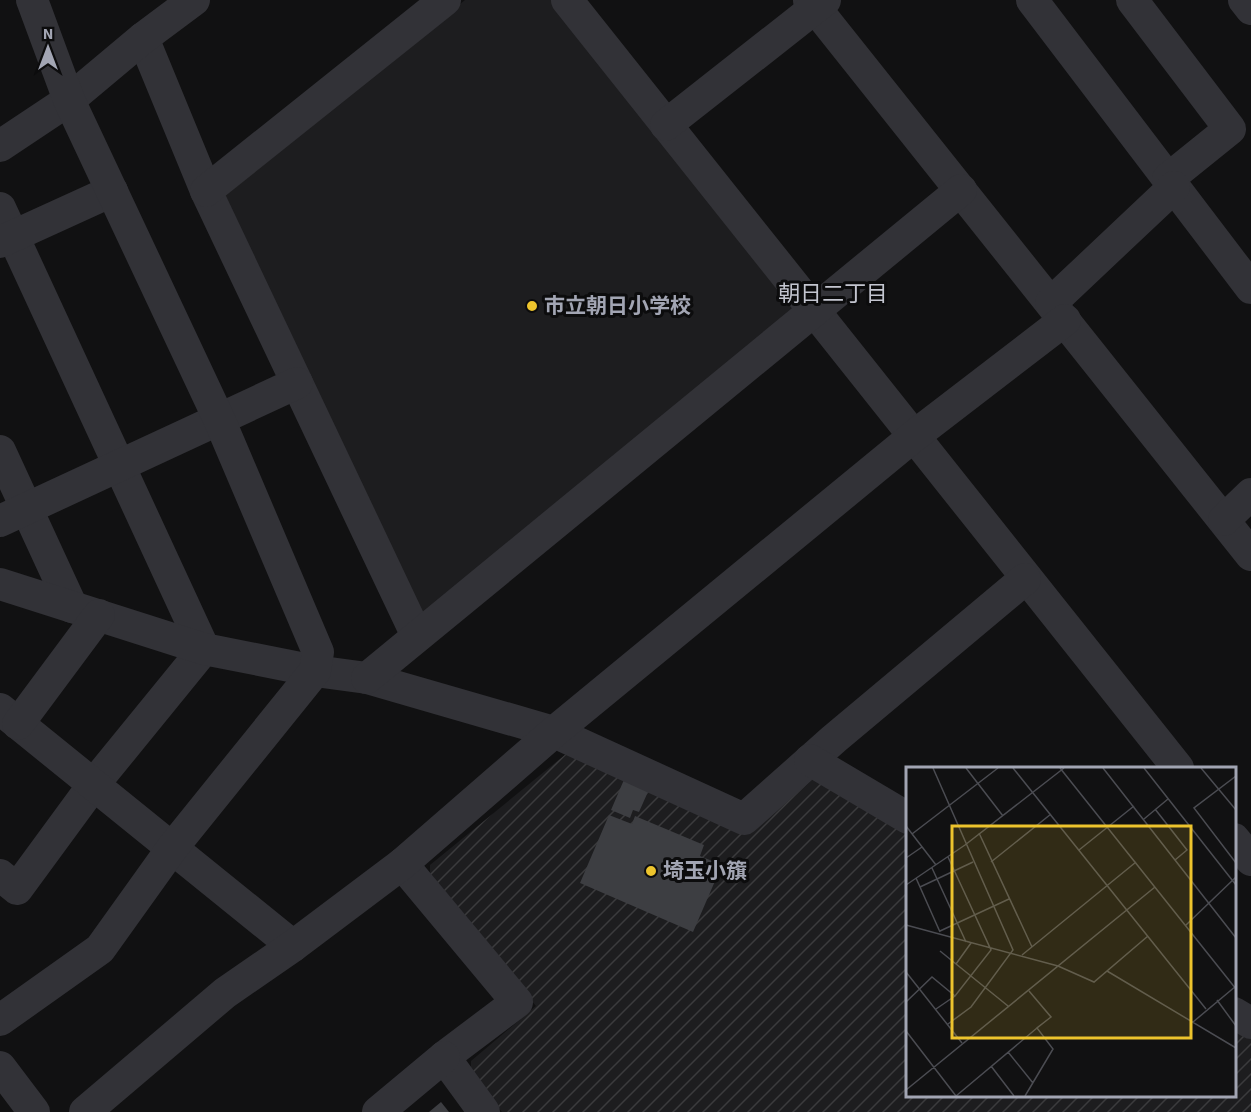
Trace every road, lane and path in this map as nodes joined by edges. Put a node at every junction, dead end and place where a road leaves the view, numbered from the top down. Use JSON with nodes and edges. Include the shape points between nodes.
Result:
{"nodes":[{"id":1,"x":32,"y":0,"type":"edge"},
{"id":2,"x":194,"y":0,"type":"edge"},
{"id":3,"x":445,"y":0,"type":"edge"},
{"id":4,"x":567,"y":0,"type":"edge"},
{"id":5,"x":1032,"y":0,"type":"edge"},
{"id":6,"x":1132,"y":0,"type":"edge"},
{"id":7,"x":1244,"y":0,"type":"edge"},
{"id":8,"x":816,"y":3,"type":"edge"},
{"id":9,"x":1251,"y":9,"type":"edge"},
{"id":10,"x":143,"y":38,"type":"junction"},
{"id":11,"x":69,"y":100,"type":"junction"},
{"id":12,"x":666,"y":125,"type":"junction"},
{"id":13,"x":0,"y":146,"type":"edge"},
{"id":14,"x":1171,"y":183,"type":"junction"},
{"id":15,"x":961,"y":190,"type":"junction"},
{"id":16,"x":112,"y":191,"type":"junction"},
{"id":17,"x":206,"y":191,"type":"junction"},
{"id":18,"x":0,"y":208,"type":"edge"},
{"id":19,"x":6,"y":239,"type":"edge"},
{"id":20,"x":1251,"y":288,"type":"edge"},
{"id":21,"x":814,"y":310,"type":"junction"},
{"id":22,"x":1058,"y":312,"type":"junction"},
{"id":23,"x":297,"y":383,"type":"junction"},
{"id":24,"x":219,"y":419,"type":"junction"},
{"id":25,"x":914,"y":436,"type":"junction"},
{"id":26,"x":0,"y":451,"type":"edge"},
{"id":27,"x":119,"y":465,"type":"junction"},
{"id":28,"x":1251,"y":494,"type":"edge"},
{"id":29,"x":13,"y":515,"type":"edge"},
{"id":30,"x":1224,"y":520,"type":"junction"},
{"id":31,"x":1251,"y":555,"type":"edge"},
{"id":32,"x":1025,"y":579,"type":"junction"},
{"id":33,"x":0,"y":584,"type":"edge"},
{"id":34,"x":86,"y":611,"type":"junction"},
{"id":35,"x":417,"y":636,"type":"junction"},
{"id":36,"x":204,"y":649,"type":"junction"},
{"id":37,"x":315,"y":671,"type":"junction"},
{"id":38,"x":367,"y":678,"type":"junction"},
{"id":39,"x":9,"y":717,"type":"edge"},
{"id":40,"x":554,"y":732,"type":"junction"},
{"id":41,"x":810,"y":760,"type":"junction"},
{"id":42,"x":1177,"y":767,"type":"edge"},
{"id":43,"x":94,"y":784,"type":"junction"},
{"id":44,"x":906,"y":818,"type":"edge"},
{"id":45,"x":1236,"y":841,"type":"edge"},
{"id":46,"x":173,"y":847,"type":"junction"},
{"id":47,"x":1251,"y":860,"type":"edge"},
{"id":48,"x":402,"y":864,"type":"junction"},
{"id":49,"x":6,"y":888,"type":"edge"},
{"id":50,"x":293,"y":946,"type":"junction"},
{"id":51,"x":1236,"y":1014,"type":"edge"},
{"id":52,"x":0,"y":1020,"type":"edge"},
{"id":53,"x":1251,"y":1023,"type":"edge"},
{"id":54,"x":444,"y":1057,"type":"junction"},
{"id":55,"x":0,"y":1067,"type":"edge"},
{"id":56,"x":34,"y":1112,"type":"edge"},
{"id":57,"x":85,"y":1112,"type":"edge"},
{"id":58,"x":378,"y":1112,"type":"edge"},
{"id":59,"x":484,"y":1112,"type":"edge"}],
"edges":[{"from":1,"to":11,"type":"street"},
{"from":2,"to":10,"type":"street"},
{"from":3,"to":17,"type":"street"},
{"from":4,"to":12,"type":"street"},
{"from":5,"to":14,"type":"street"},
{"from":6,"to":14,"type":"street","via":[[1230,129]]},
{"from":7,"to":9,"type":"street"},
{"from":8,"to":12,"type":"street"},
{"from":8,"to":15,"type":"street"},
{"from":10,"to":11,"type":"street"},
{"from":10,"to":17,"type":"street"},
{"from":11,"to":13,"type":"street"},
{"from":11,"to":16,"type":"street"},
{"from":12,"to":21,"type":"street"},
{"from":14,"to":20,"type":"street"},
{"from":14,"to":22,"type":"street"},
{"from":15,"to":21,"type":"street"},
{"from":15,"to":22,"type":"street"},
{"from":16,"to":19,"type":"street"},
{"from":16,"to":24,"type":"street"},
{"from":17,"to":23,"type":"street"},
{"from":18,"to":19,"type":"street"},
{"from":19,"to":27,"type":"street"},
{"from":21,"to":25,"type":"street"},
{"from":21,"to":35,"type":"street"},
{"from":22,"to":25,"type":"street"},
{"from":22,"to":30,"type":"street"},
{"from":23,"to":24,"type":"street"},
{"from":23,"to":35,"type":"street"},
{"from":24,"to":27,"type":"street"},
{"from":24,"to":37,"type":"street","via":[[318,652]]},
{"from":25,"to":32,"type":"street"},
{"from":25,"to":40,"type":"street"},
{"from":26,"to":29,"type":"street"},
{"from":27,"to":29,"type":"street"},
{"from":27,"to":36,"type":"street"},
{"from":28,"to":30,"type":"street"},
{"from":29,"to":34,"type":"street"},
{"from":30,"to":31,"type":"street"},
{"from":32,"to":41,"type":"street"},
{"from":32,"to":42,"type":"street"},
{"from":33,"to":34,"type":"street"},
{"from":34,"to":36,"type":"street"},
{"from":34,"to":39,"type":"street"},
{"from":35,"to":38,"type":"street"},
{"from":36,"to":37,"type":"street"},
{"from":36,"to":43,"type":"street"},
{"from":37,"to":38,"type":"street"},
{"from":37,"to":46,"type":"street"},
{"from":38,"to":40,"type":"street"},
{"from":39,"to":43,"type":"street"},
{"from":40,"to":41,"type":"street","via":[[744,819]]},
{"from":40,"to":48,"type":"street"},
{"from":41,"to":44,"type":"street"},
{"from":43,"to":46,"type":"street"},
{"from":43,"to":49,"type":"street"},
{"from":45,"to":47,"type":"street"},
{"from":46,"to":50,"type":"street"},
{"from":46,"to":52,"type":"street","via":[[100,949]]},
{"from":48,"to":50,"type":"street"},
{"from":48,"to":54,"type":"street","via":[[517,1002]]},
{"from":50,"to":57,"type":"street","via":[[225,993]]},
{"from":51,"to":53,"type":"street"},
{"from":54,"to":58,"type":"street"},
{"from":54,"to":59,"type":"street"},
{"from":55,"to":56,"type":"street"}]}
